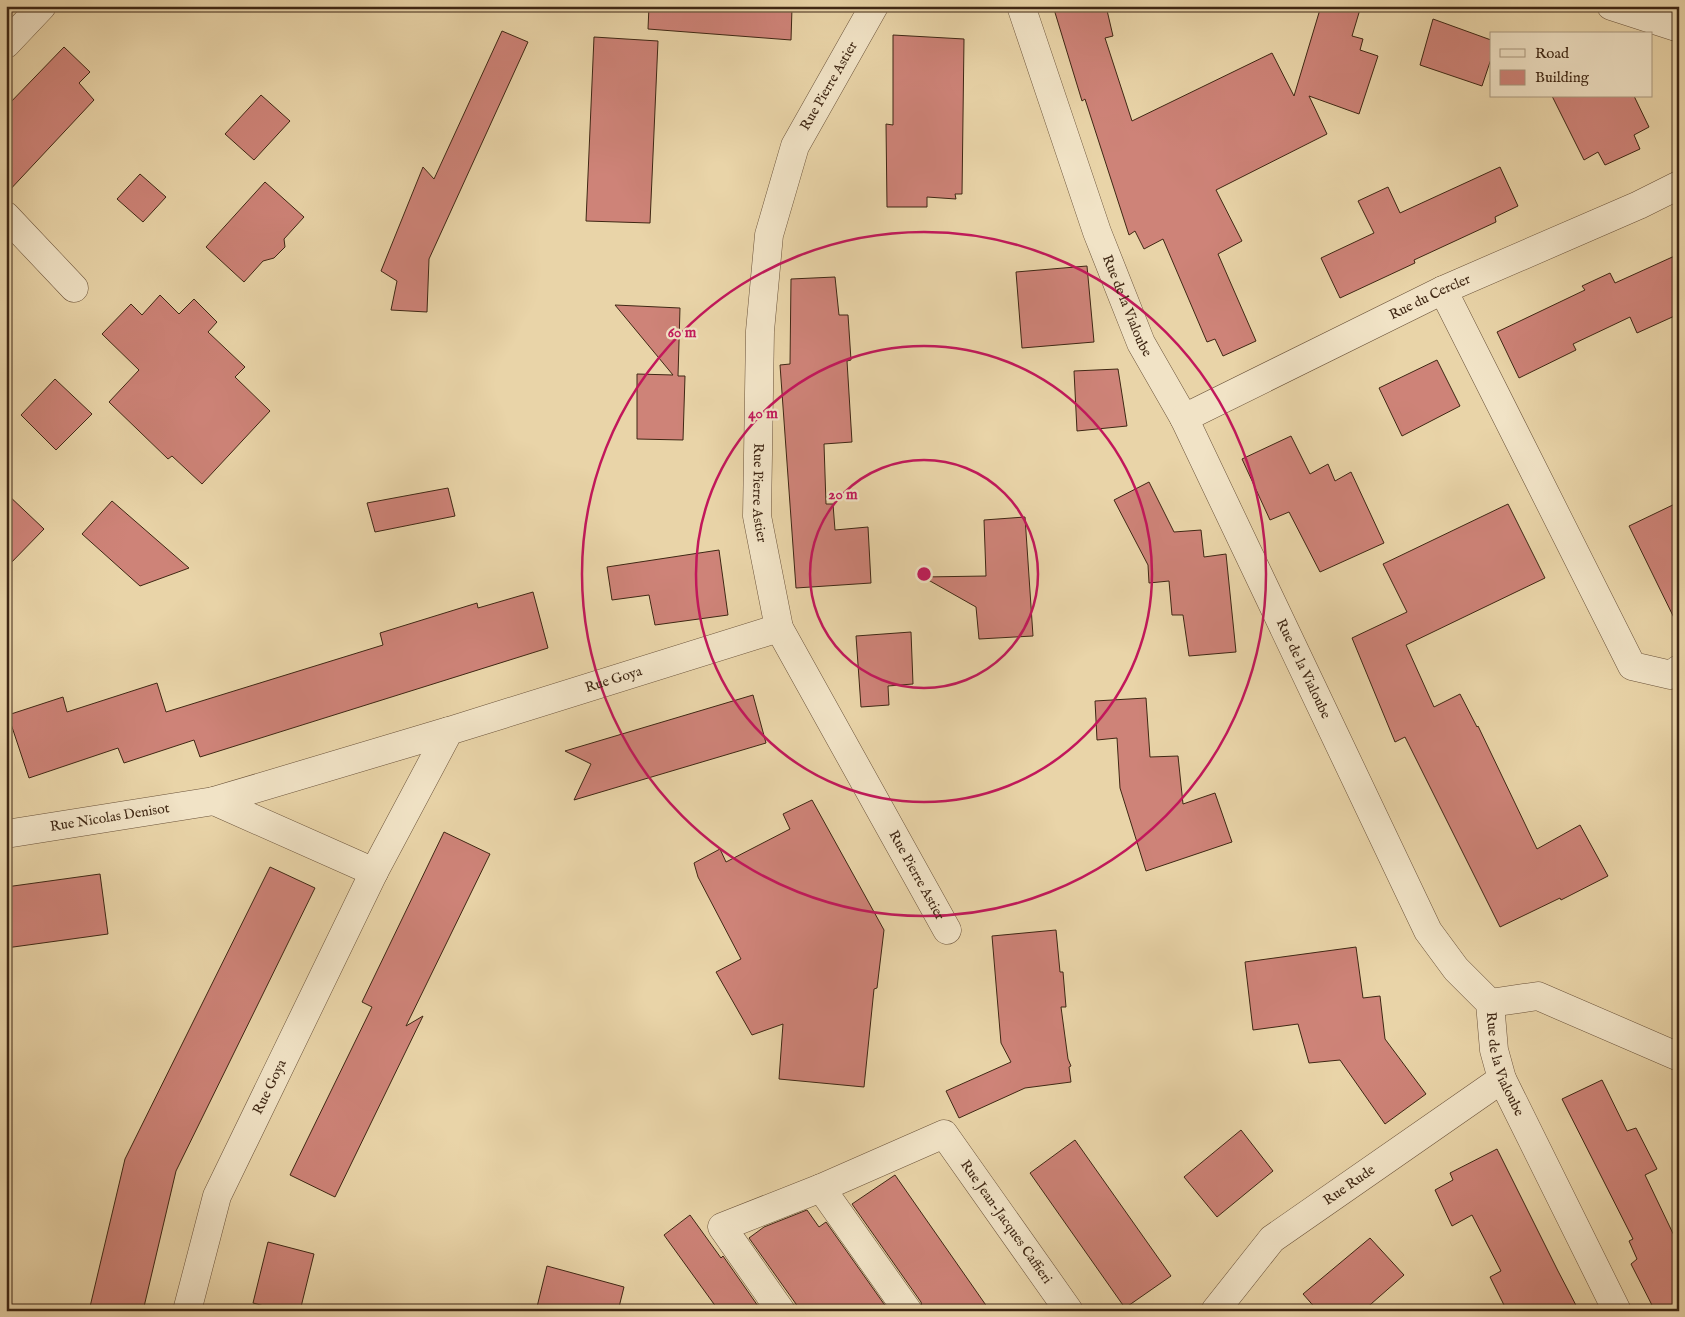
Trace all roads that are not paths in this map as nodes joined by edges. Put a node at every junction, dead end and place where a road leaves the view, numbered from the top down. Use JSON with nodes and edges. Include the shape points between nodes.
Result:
{"nodes":[{"id":1,"x":42,"y":6,"type":"edge"},
{"id":2,"x":874,"y":6,"type":"edge"},
{"id":3,"x":1021,"y":6,"type":"edge"},
{"id":4,"x":1611,"y":6,"type":"edge"},
{"id":5,"x":1674,"y":20,"type":"edge"},
{"id":6,"x":6,"y":44,"type":"edge"},
{"id":7,"x":1679,"y":185,"type":"edge"},
{"id":8,"x":6,"y":216,"type":"edge"},
{"id":9,"x":74,"y":288,"type":"dead end"},
{"id":10,"x":1443,"y":290,"type":"junction"},
{"id":11,"x":1184,"y":418,"type":"junction"},
{"id":12,"x":779,"y":628,"type":"junction"},
{"id":13,"x":1679,"y":669,"type":"edge"},
{"id":14,"x":449,"y":731,"type":"junction"},
{"id":15,"x":214,"y":801,"type":"junction"},
{"id":16,"x":6,"y":834,"type":"edge"},
{"id":17,"x":374,"y":872,"type":"junction"},
{"id":18,"x":947,"y":930,"type":"dead end"},
{"id":19,"x":1490,"y":1003,"type":"junction"},
{"id":20,"x":1679,"y":1057,"type":"edge"},
{"id":21,"x":1502,"y":1079,"type":"junction"},
{"id":22,"x":821,"y":1188,"type":"junction"},
{"id":23,"x":187,"y":1311,"type":"edge"},
{"id":24,"x":781,"y":1311,"type":"edge"},
{"id":25,"x":908,"y":1311,"type":"edge"},
{"id":26,"x":1069,"y":1311,"type":"edge"},
{"id":27,"x":1215,"y":1311,"type":"edge"},
{"id":28,"x":1617,"y":1311,"type":"edge"}],
"edges":[{"from":1,"to":6,"type":"street"},
{"from":2,"to":12,"type":"street","name":"Rue Pierre Astier","via":[[795,146],[769,235],[760,331],[757,516]]},
{"from":3,"to":11,"type":"street","name":"Rue de la Vialoube","via":[[1101,241],[1141,343]]},
{"from":4,"to":5,"type":"street"},
{"from":7,"to":10,"type":"street","name":"Rue du Cercler"},
{"from":8,"to":9,"type":"street"},
{"from":10,"to":11,"type":"street","name":"Rue du Cercler"},
{"from":10,"to":13,"type":"street","via":[[1632,666],[1671,675]]},
{"from":11,"to":19,"type":"street","name":"Rue de la Vialoube","via":[[1428,930],[1456,969]]},
{"from":12,"to":14,"type":"street","name":"Rue Goya"},
{"from":12,"to":18,"type":"street","name":"Rue Pierre Astier"},
{"from":14,"to":15,"type":"street","name":"Rue Goya"},
{"from":14,"to":17,"type":"street","name":"Rue Goya"},
{"from":15,"to":16,"type":"street","name":"Rue Nicolas Denisot"},
{"from":15,"to":17,"type":"street"},
{"from":17,"to":23,"type":"street","name":"Rue Goya","via":[[217,1196]]},
{"from":19,"to":20,"type":"street","via":[[1538,996]]},
{"from":19,"to":21,"type":"street","name":"Rue de la Vialoube","via":[[1494,1050]]},
{"from":21,"to":27,"type":"street","name":"Rue Rude","via":[[1272,1239]]},
{"from":21,"to":28,"type":"street","name":"Rue de la Vialoube"},
{"from":22,"to":24,"type":"street","via":[[722,1227]]},
{"from":22,"to":25,"type":"street"},
{"from":22,"to":26,"type":"street","name":"Rue Jean-Jacques Caffieri","via":[[944,1134]]}]}
